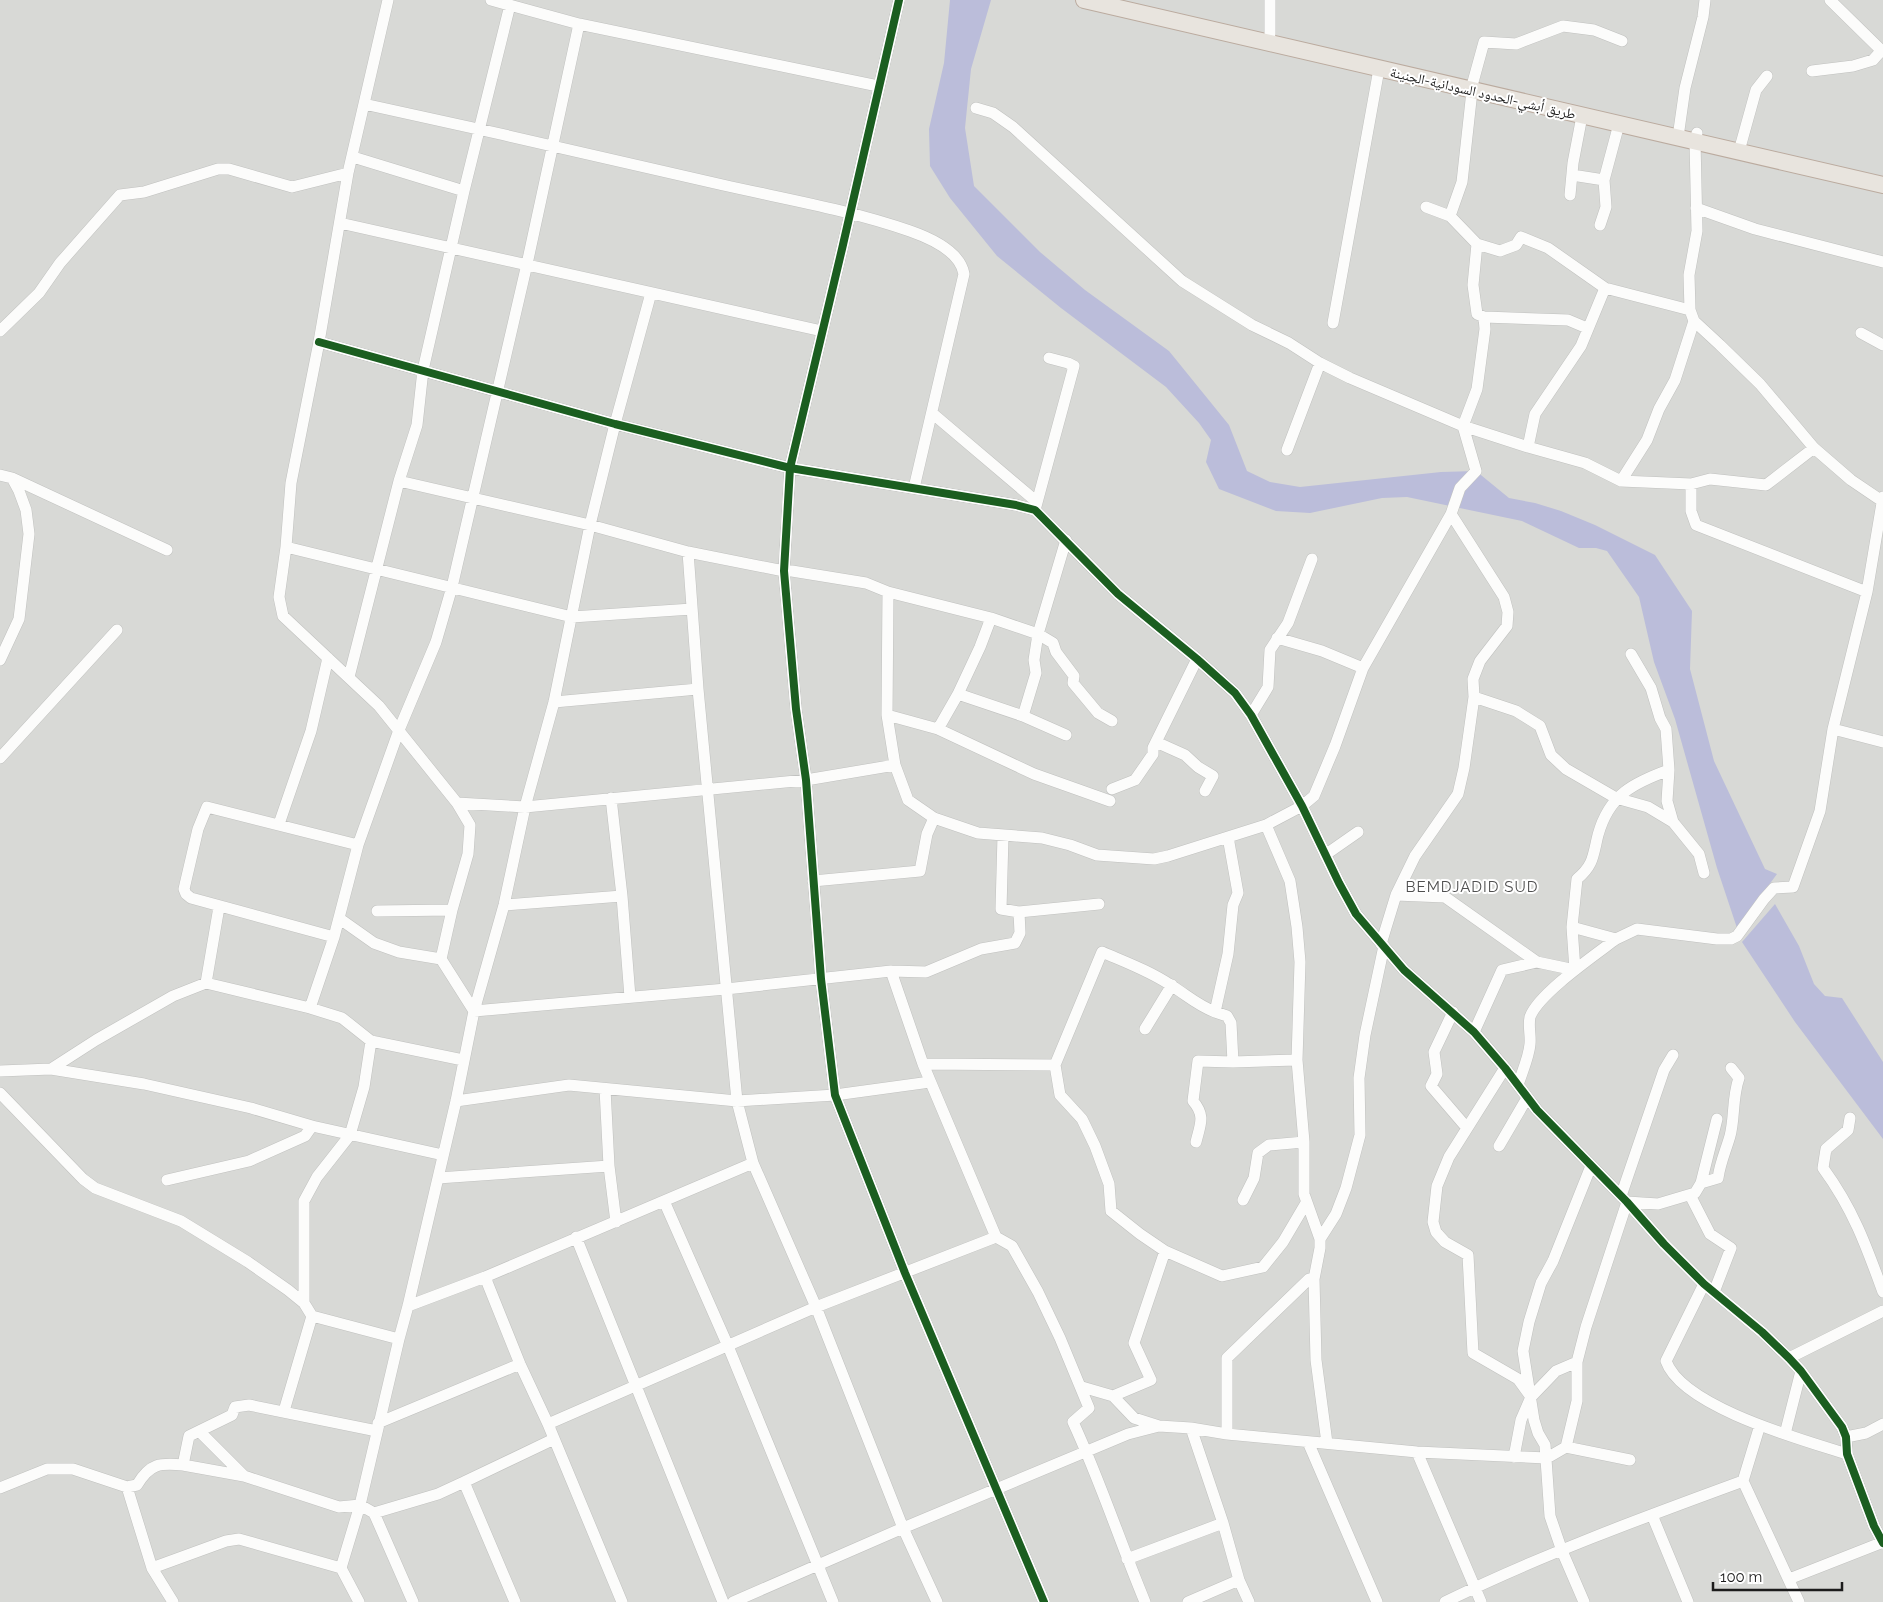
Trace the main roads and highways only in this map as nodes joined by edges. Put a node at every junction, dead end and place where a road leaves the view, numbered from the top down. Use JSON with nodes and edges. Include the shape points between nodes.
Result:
{"nodes":[{"id":1,"x":1121,"y":0,"type":"edge"},
{"id":2,"x":1093,"y":1,"type":"edge"},
{"id":3,"x":1473,"y":86,"type":"junction"},
{"id":4,"x":1679,"y":133,"type":"junction"},
{"id":5,"x":1696,"y":137,"type":"junction"},
{"id":6,"x":1883,"y":177,"type":"edge"},
{"id":7,"x":1883,"y":185,"type":"edge"}],
"edges":[{"from":1,"to":3,"type":"highway"},
{"from":2,"to":3,"type":"highway","name":"طريق أبشي-الحدود السودانية-الجنينة","via":[[1379,69]]},
{"from":3,"to":4,"type":"highway"},
{"from":3,"to":4,"type":"highway","name":"طريق أبشي-الحدود السودانية-الجنينة","via":[[1582,116]]},
{"from":4,"to":5,"type":"highway","name":"طريق أبشي-الحدود السودانية-الجنينة"},
{"from":5,"to":6,"type":"highway","via":[[1742,144]]},
{"from":5,"to":7,"type":"highway","name":"طريق أبشي-الحدود السودانية-الجنينة"}]}
